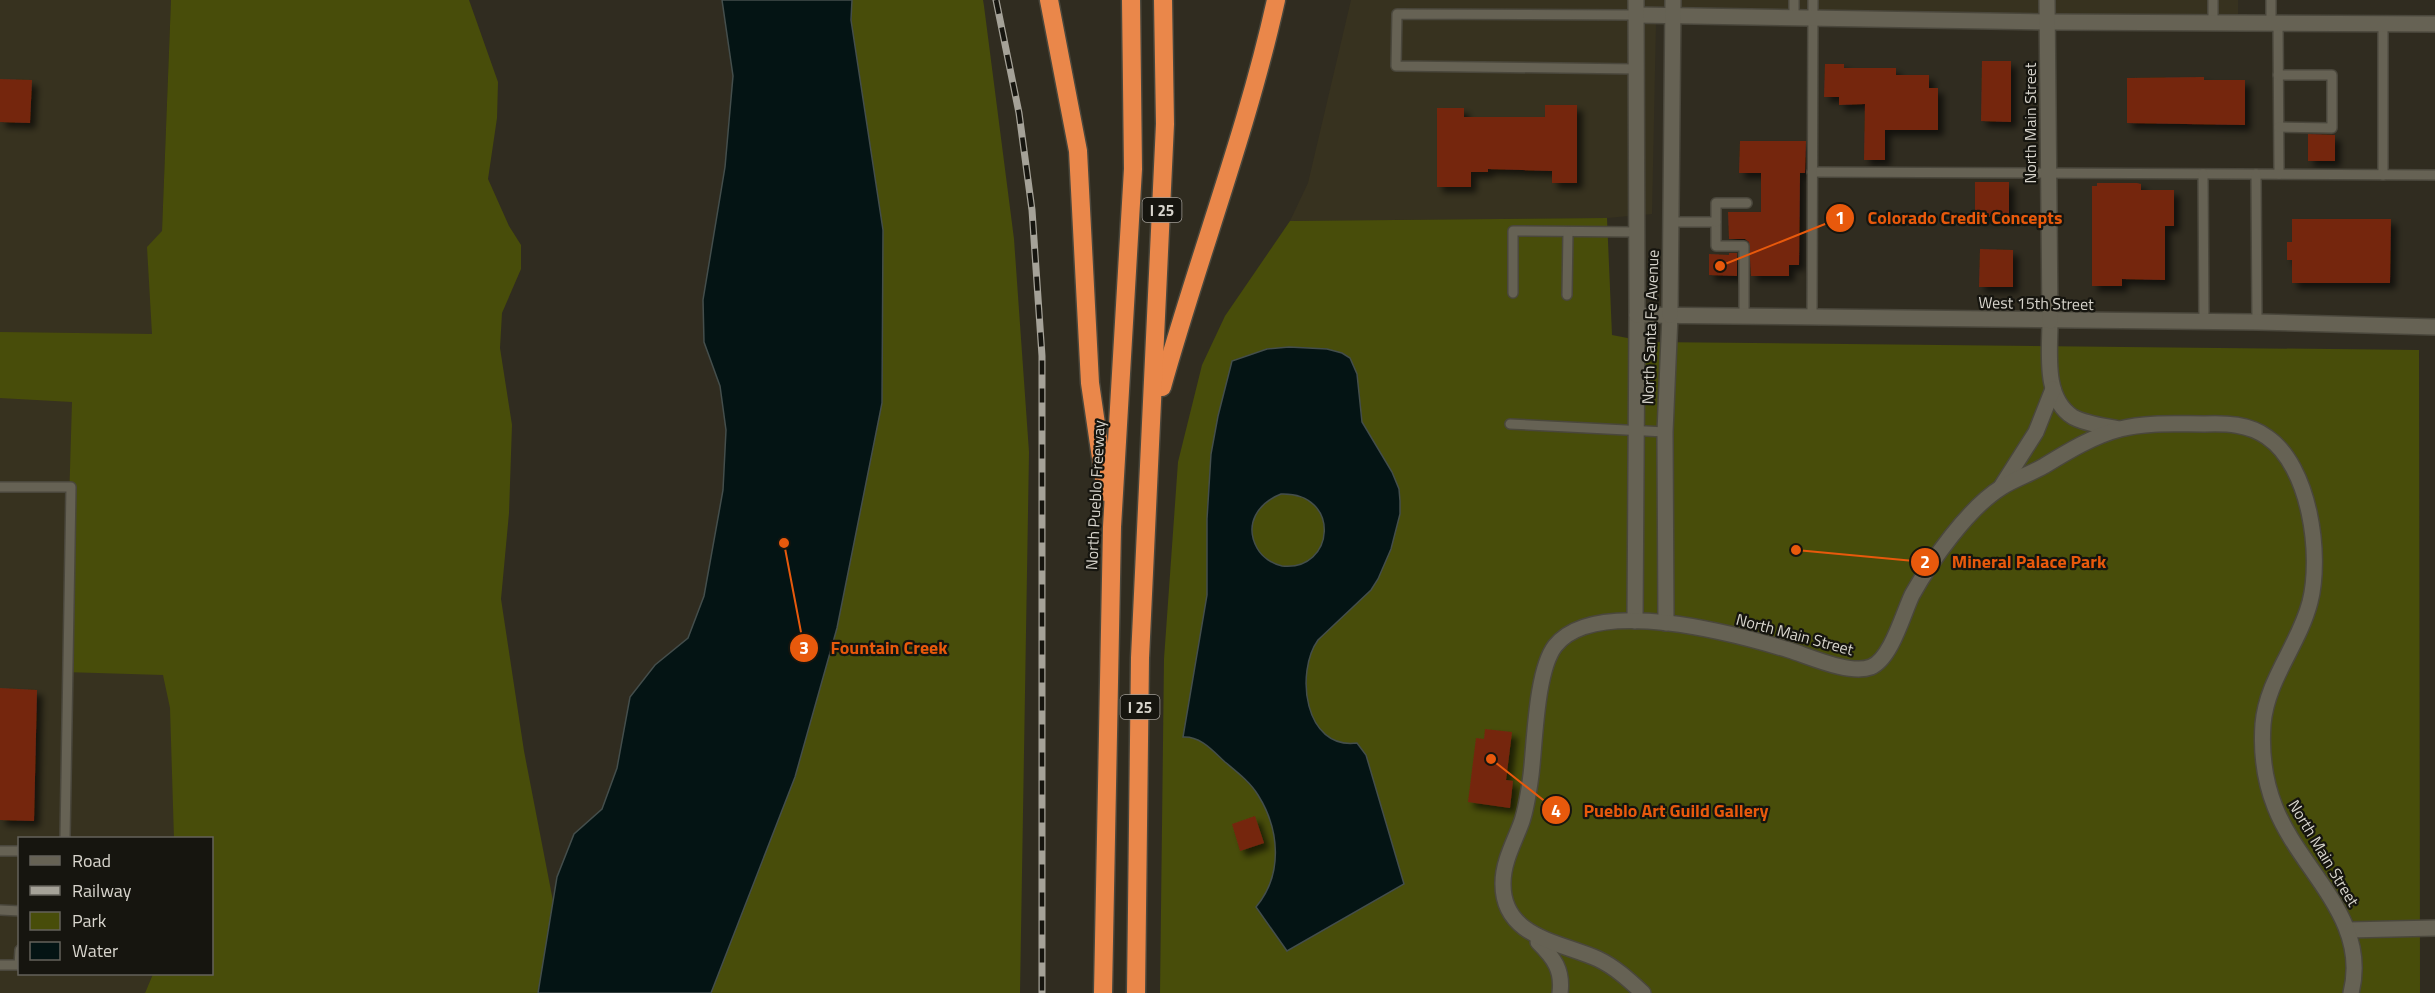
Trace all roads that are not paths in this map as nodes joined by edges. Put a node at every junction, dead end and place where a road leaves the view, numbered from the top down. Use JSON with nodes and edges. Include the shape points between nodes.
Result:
{"nodes":[{"id":1,"x":1049,"y":0,"type":"edge"},
{"id":2,"x":1131,"y":0,"type":"edge"},
{"id":3,"x":1163,"y":0,"type":"edge"},
{"id":4,"x":1276,"y":0,"type":"edge"},
{"id":5,"x":1794,"y":0,"type":"edge"},
{"id":6,"x":1813,"y":0,"type":"edge"},
{"id":7,"x":2047,"y":0,"type":"edge"},
{"id":8,"x":2213,"y":0,"type":"edge"},
{"id":9,"x":2271,"y":0,"type":"edge"},
{"id":10,"x":1636,"y":7,"type":"edge"},
{"id":11,"x":1673,"y":8,"type":"edge"},
{"id":12,"x":1794,"y":17,"type":"junction"},
{"id":13,"x":1812,"y":18,"type":"junction"},
{"id":14,"x":2047,"y":22,"type":"junction"},
{"id":15,"x":2213,"y":23,"type":"junction"},
{"id":16,"x":2275,"y":23,"type":"junction"},
{"id":17,"x":2383,"y":24,"type":"junction"},
{"id":18,"x":2435,"y":24,"type":"edge"},
{"id":19,"x":1636,"y":69,"type":"junction"},
{"id":20,"x":2278,"y":75,"type":"junction"},
{"id":21,"x":2279,"y":127,"type":"junction"},
{"id":22,"x":1812,"y":172,"type":"junction"},
{"id":23,"x":2049,"y":174,"type":"junction"},
{"id":24,"x":2203,"y":174,"type":"junction"},
{"id":25,"x":2256,"y":174,"type":"junction"},
{"id":26,"x":2279,"y":174,"type":"junction"},
{"id":27,"x":2383,"y":175,"type":"junction"},
{"id":28,"x":2435,"y":175,"type":"edge"},
{"id":29,"x":1747,"y":203,"type":"dead end"},
{"id":30,"x":1671,"y":222,"type":"junction"},
{"id":31,"x":1716,"y":222,"type":"junction"},
{"id":32,"x":1568,"y":232,"type":"junction"},
{"id":33,"x":1637,"y":232,"type":"junction"},
{"id":34,"x":1513,"y":293,"type":"dead end"},
{"id":35,"x":1567,"y":295,"type":"dead end"},
{"id":36,"x":1637,"y":315,"type":"junction"},
{"id":37,"x":1670,"y":315,"type":"junction"},
{"id":38,"x":1744,"y":316,"type":"junction"},
{"id":39,"x":1812,"y":317,"type":"junction"},
{"id":40,"x":2050,"y":321,"type":"junction"},
{"id":41,"x":2204,"y":322,"type":"junction"},
{"id":42,"x":2258,"y":322,"type":"junction"},
{"id":43,"x":2435,"y":327,"type":"edge"},
{"id":44,"x":2053,"y":389,"type":"junction"},
{"id":45,"x":1153,"y":421,"type":"junction"},
{"id":46,"x":1510,"y":424,"type":"dead end"},
{"id":47,"x":2119,"y":429,"type":"junction"},
{"id":48,"x":1637,"y":430,"type":"junction"},
{"id":49,"x":1665,"y":432,"type":"junction"},
{"id":50,"x":0,"y":487,"type":"edge"},
{"id":51,"x":2000,"y":488,"type":"junction"},
{"id":52,"x":1112,"y":527,"type":"junction"},
{"id":53,"x":1635,"y":621,"type":"junction"},
{"id":54,"x":1666,"y":623,"type":"junction"},
{"id":55,"x":65,"y":837,"type":"edge"},
{"id":56,"x":0,"y":851,"type":"edge"},
{"id":57,"x":18,"y":851,"type":"edge"},
{"id":58,"x":0,"y":910,"type":"edge"},
{"id":59,"x":18,"y":911,"type":"edge"},
{"id":60,"x":2435,"y":928,"type":"edge"},
{"id":61,"x":2348,"y":930,"type":"junction"},
{"id":62,"x":1530,"y":933,"type":"junction"},
{"id":63,"x":0,"y":965,"type":"edge"},
{"id":64,"x":18,"y":965,"type":"edge"},
{"id":65,"x":1102,"y":993,"type":"edge"},
{"id":66,"x":1136,"y":993,"type":"edge"},
{"id":67,"x":1560,"y":993,"type":"edge"},
{"id":68,"x":1643,"y":993,"type":"edge"},
{"id":69,"x":2351,"y":993,"type":"edge"}],
"edges":[{"from":1,"to":52,"type":"highway","via":[[1078,151],[1090,383]]},
{"from":2,"to":52,"type":"highway","name":"North Pueblo Freeway","number":"I 25","via":[[1133,169]]},
{"from":3,"to":45,"type":"highway","number":"I 25","via":[[1165,124]]},
{"from":4,"to":45,"type":"highway"},
{"from":5,"to":12,"type":"lane"},
{"from":6,"to":13,"type":"lane"},
{"from":7,"to":14,"type":"street","name":"North Main Street"},
{"from":8,"to":15,"type":"lane"},
{"from":9,"to":16,"type":"lane"},
{"from":10,"to":11,"type":"street"},
{"from":10,"to":19,"type":"street","name":"North Santa Fe Avenue"},
{"from":10,"to":19,"type":"lane","via":[[1397,14],[1396,56],[1396,66]]},
{"from":11,"to":12,"type":"street"},
{"from":11,"to":30,"type":"street","name":"North Santa Fe Avenue"},
{"from":12,"to":13,"type":"street"},
{"from":13,"to":14,"type":"street"},
{"from":13,"to":22,"type":"lane"},
{"from":14,"to":15,"type":"street"},
{"from":14,"to":23,"type":"street","name":"North Main Street"},
{"from":15,"to":16,"type":"street"},
{"from":16,"to":17,"type":"street"},
{"from":16,"to":20,"type":"lane"},
{"from":17,"to":18,"type":"street"},
{"from":17,"to":27,"type":"lane"},
{"from":19,"to":33,"type":"street","name":"North Santa Fe Avenue"},
{"from":20,"to":21,"type":"lane"},
{"from":20,"to":21,"type":"lane","via":[[2332,75],[2332,128]]},
{"from":21,"to":26,"type":"lane"},
{"from":22,"to":23,"type":"lane"},
{"from":22,"to":39,"type":"lane"},
{"from":23,"to":24,"type":"lane"},
{"from":23,"to":40,"type":"street","name":"North Main Street"},
{"from":24,"to":25,"type":"lane"},
{"from":24,"to":41,"type":"lane"},
{"from":25,"to":26,"type":"lane"},
{"from":25,"to":42,"type":"lane"},
{"from":26,"to":27,"type":"lane"},
{"from":27,"to":28,"type":"lane"},
{"from":29,"to":31,"type":"lane","via":[[1716,203]]},
{"from":30,"to":31,"type":"lane"},
{"from":30,"to":37,"type":"street","name":"North Santa Fe Avenue"},
{"from":31,"to":38,"type":"lane","via":[[1716,246],[1744,246]]},
{"from":32,"to":33,"type":"lane"},
{"from":32,"to":34,"type":"lane","via":[[1513,231]]},
{"from":32,"to":35,"type":"lane"},
{"from":33,"to":36,"type":"street","name":"North Santa Fe Avenue"},
{"from":36,"to":37,"type":"street","name":"West 15th Street"},
{"from":36,"to":48,"type":"street","name":"North Santa Fe Avenue"},
{"from":37,"to":38,"type":"street","name":"West 15th Street"},
{"from":37,"to":49,"type":"street","name":"North Santa Fe Avenue"},
{"from":38,"to":39,"type":"street","name":"West 15th Street"},
{"from":39,"to":40,"type":"street","name":"West 15th Street"},
{"from":40,"to":41,"type":"street","name":"West 15th Street"},
{"from":40,"to":44,"type":"street","name":"North Main Street"},
{"from":41,"to":42,"type":"street","name":"West 15th Street"},
{"from":42,"to":43,"type":"street","name":"West 15th Street"},
{"from":44,"to":47,"type":"street","name":"North Main Street","via":[[2057,402],[2075,418]]},
{"from":44,"to":51,"type":"street","name":"North Main Street","via":[[2036,432]]},
{"from":45,"to":66,"type":"highway","number":"I 25","via":[[1140,658]]},
{"from":46,"to":48,"type":"lane"},
{"from":47,"to":51,"type":"street","name":"North Main Street"},
{"from":47,"to":61,"type":"street","name":"North Main Street","via":[[2156,424],[2240,425],[2266,436],[2294,469],[2314,540],[2315,577],[2306,616],[2265,709],[2265,767],[2286,830]]},
{"from":48,"to":49,"type":"lane"},
{"from":48,"to":53,"type":"street","name":"North Santa Fe Avenue"},
{"from":49,"to":54,"type":"street","name":"North Santa Fe Avenue"},
{"from":50,"to":55,"type":"lane","via":[[71,487]]},
{"from":51,"to":54,"type":"street","name":"North Main Street","via":[[1963,524],[1931,564],[1878,664],[1857,669],[1840,666],[1755,641]]},
{"from":52,"to":65,"type":"highway","name":"North Pueblo Freeway","number":"I 25"},
{"from":53,"to":54,"type":"street"},
{"from":53,"to":62,"type":"street","via":[[1598,623],[1568,634],[1548,660],[1541,687],[1529,791],[1503,882],[1509,908]]},
{"from":56,"to":57,"type":"lane"},
{"from":58,"to":59,"type":"lane"},
{"from":60,"to":61,"type":"street"},
{"from":61,"to":69,"type":"street","name":"North Main Street","via":[[2354,956]]},
{"from":62,"to":67,"type":"street","via":[[1554,958],[1562,980]]},
{"from":62,"to":68,"type":"street","via":[[1597,958]]},
{"from":63,"to":64,"type":"lane"}]}
